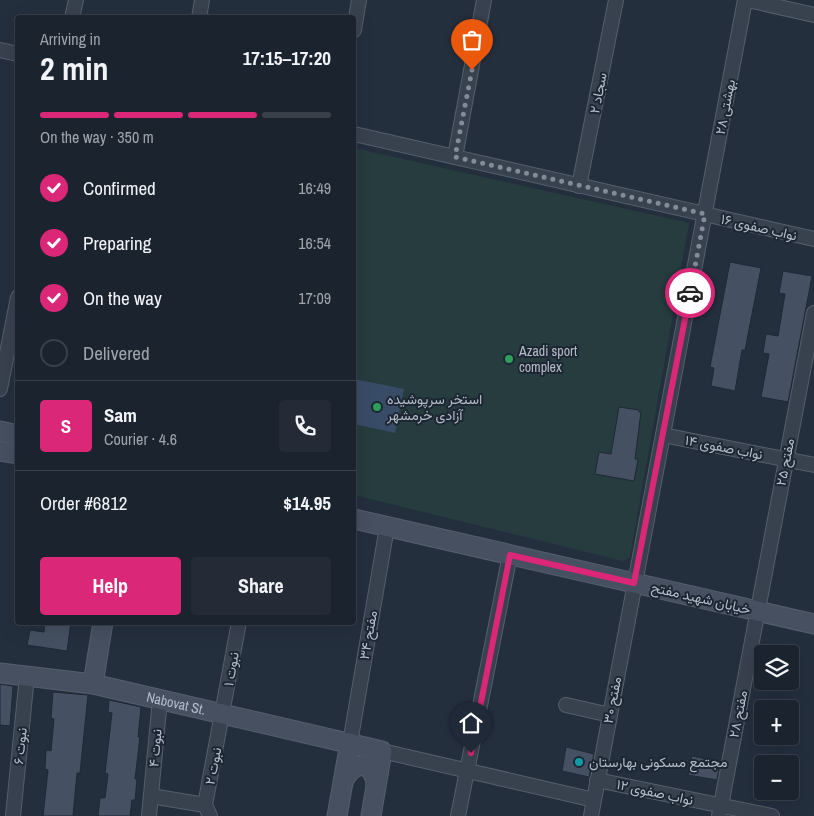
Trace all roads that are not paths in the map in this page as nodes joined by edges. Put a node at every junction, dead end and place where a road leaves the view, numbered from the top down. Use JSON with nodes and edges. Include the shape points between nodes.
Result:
{"nodes":[{"id":1,"x":76,"y":0,"type":"edge"},
{"id":2,"x":202,"y":0,"type":"edge"},
{"id":3,"x":359,"y":0,"type":"edge"},
{"id":4,"x":484,"y":0,"type":"edge"},
{"id":5,"x":616,"y":0,"type":"edge"},
{"id":6,"x":746,"y":0,"type":"edge"},
{"id":7,"x":73,"y":15,"type":"edge"},
{"id":8,"x":200,"y":15,"type":"edge"},
{"id":9,"x":814,"y":15,"type":"edge"},
{"id":10,"x":356,"y":18,"type":"edge"},
{"id":11,"x":0,"y":50,"type":"edge"},
{"id":12,"x":15,"y":53,"type":"edge"},
{"id":13,"x":356,"y":134,"type":"edge"},
{"id":14,"x":455,"y":157,"type":"junction"},
{"id":15,"x":579,"y":186,"type":"junction"},
{"id":16,"x":705,"y":214,"type":"junction"},
{"id":17,"x":814,"y":239,"type":"edge"},
{"id":18,"x":15,"y":312,"type":"edge"},
{"id":19,"x":814,"y":314,"type":"edge"},
{"id":20,"x":0,"y":389,"type":"edge"},
{"id":21,"x":0,"y":432,"type":"edge"},
{"id":22,"x":15,"y":435,"type":"edge"},
{"id":23,"x":663,"y":435,"type":"junction"},
{"id":24,"x":0,"y":451,"type":"edge"},
{"id":25,"x":15,"y":454,"type":"edge"},
{"id":26,"x":786,"y":459,"type":"junction"},
{"id":27,"x":814,"y":465,"type":"edge"},
{"id":28,"x":356,"y":519,"type":"edge"},
{"id":29,"x":387,"y":527,"type":"junction"},
{"id":30,"x":510,"y":555,"type":"junction"},
{"id":31,"x":634,"y":583,"type":"junction"},
{"id":32,"x":757,"y":611,"type":"junction"},
{"id":33,"x":814,"y":624,"type":"edge"},
{"id":34,"x":103,"y":625,"type":"edge"},
{"id":35,"x":238,"y":625,"type":"edge"},
{"id":36,"x":0,"y":673,"type":"edge"},
{"id":37,"x":27,"y":676,"type":"junction"},
{"id":38,"x":93,"y":684,"type":"junction"},
{"id":39,"x":160,"y":699,"type":"junction"},
{"id":40,"x":566,"y":705,"type":"dead end"},
{"id":41,"x":223,"y":715,"type":"junction"},
{"id":42,"x":610,"y":715,"type":"junction"},
{"id":43,"x":350,"y":743,"type":"junction"},
{"id":44,"x":382,"y":751,"type":"junction"},
{"id":45,"x":467,"y":771,"type":"junction"},
{"id":46,"x":344,"y":780,"type":"junction"},
{"id":47,"x":597,"y":780,"type":"junction"},
{"id":48,"x":376,"y":784,"type":"junction"},
{"id":49,"x":151,"y":796,"type":"junction"},
{"id":50,"x":594,"y":800,"type":"junction"},
{"id":51,"x":208,"y":811,"type":"edge"},
{"id":52,"x":720,"y":811,"type":"edge"},
{"id":53,"x":13,"y":816,"type":"edge"},
{"id":54,"x":149,"y":816,"type":"edge"},
{"id":55,"x":337,"y":816,"type":"edge"},
{"id":56,"x":370,"y":816,"type":"edge"},
{"id":57,"x":458,"y":816,"type":"edge"},
{"id":58,"x":591,"y":816,"type":"edge"},
{"id":59,"x":772,"y":816,"type":"edge"}],
"edges":[{"from":1,"to":7,"type":"street"},
{"from":2,"to":8,"type":"street"},
{"from":3,"to":10,"type":"street"},
{"from":4,"to":14,"type":"street"},
{"from":5,"to":15,"type":"street","name":"سجاد ۲"},
{"from":6,"to":9,"type":"street"},
{"from":6,"to":16,"type":"street","name":"بهشتی ۲۸"},
{"from":11,"to":12,"type":"street"},
{"from":13,"to":14,"type":"street","name":"نواب صفوی ۱۶"},
{"from":14,"to":15,"type":"street","name":"نواب صفوی ۱۶"},
{"from":15,"to":16,"type":"street","name":"نواب صفوی ۱۶"},
{"from":16,"to":17,"type":"street","name":"نواب صفوی ۱۶"},
{"from":16,"to":23,"type":"street","name":"بهشتی ۲۸"},
{"from":18,"to":20,"type":"street"},
{"from":19,"to":26,"type":"street","name":"مفتح ۲۵"},
{"from":21,"to":22,"type":"street"},
{"from":23,"to":26,"type":"street","name":"نواب صفوی ۱۴"},
{"from":23,"to":31,"type":"street","name":"مفتح ۳۰"},
{"from":24,"to":25,"type":"street"},
{"from":26,"to":27,"type":"street","name":"نواب صفوی ۱۴"},
{"from":26,"to":32,"type":"street","name":"مفتح ۲۵"},
{"from":28,"to":29,"type":"street","name":"خیابان شهید مفتح"},
{"from":29,"to":30,"type":"street","name":"خیابان شهید مفتح"},
{"from":29,"to":43,"type":"street","name":"مفتح ۳۴"},
{"from":30,"to":31,"type":"street","name":"خیابان شهید مفتح"},
{"from":30,"to":45,"type":"street"},
{"from":31,"to":32,"type":"street","name":"خیابان شهید مفتح"},
{"from":31,"to":42,"type":"street","name":"مفتح ۳۰"},
{"from":32,"to":33,"type":"street","name":"خیابان شهید مفتح"},
{"from":32,"to":52,"type":"street","name":"مفتح ۲۸"},
{"from":34,"to":38,"type":"street"},
{"from":35,"to":41,"type":"street","name":"نبوت ۱"},
{"from":36,"to":37,"type":"street","name":"Nabovat St."},
{"from":37,"to":38,"type":"street","name":"Nabovat St."},
{"from":37,"to":53,"type":"street","name":"نبوت ۶"},
{"from":38,"to":39,"type":"street","name":"Nabovat St."},
{"from":39,"to":41,"type":"street","name":"Nabovat St."},
{"from":39,"to":49,"type":"street","name":"نبوت ۴"},
{"from":40,"to":42,"type":"street"},
{"from":41,"to":43,"type":"street","name":"Nabovat St."},
{"from":41,"to":51,"type":"street","name":"نبوت ۲"},
{"from":42,"to":47,"type":"street","name":"مفتح ۳۰"},
{"from":43,"to":44,"type":"street","name":"Nabovat St."},
{"from":43,"to":46,"type":"street"},
{"from":44,"to":45,"type":"street"},
{"from":44,"to":48,"type":"street"},
{"from":45,"to":50,"type":"street"},
{"from":45,"to":57,"type":"street"},
{"from":46,"to":48,"type":"street","via":[[353,768],[362,766],[371,770]]},
{"from":46,"to":55,"type":"street"},
{"from":47,"to":50,"type":"street","name":"مفتح ۳۰"},
{"from":47,"to":52,"type":"street","name":"نواب صفوی ۱۲"},
{"from":48,"to":56,"type":"street"},
{"from":49,"to":51,"type":"street"},
{"from":49,"to":54,"type":"street","name":"نبوت ۴"},
{"from":50,"to":58,"type":"street","name":"مفتح ۳۰"},
{"from":52,"to":59,"type":"street","name":"نواب صفوی ۱۲"}]}
